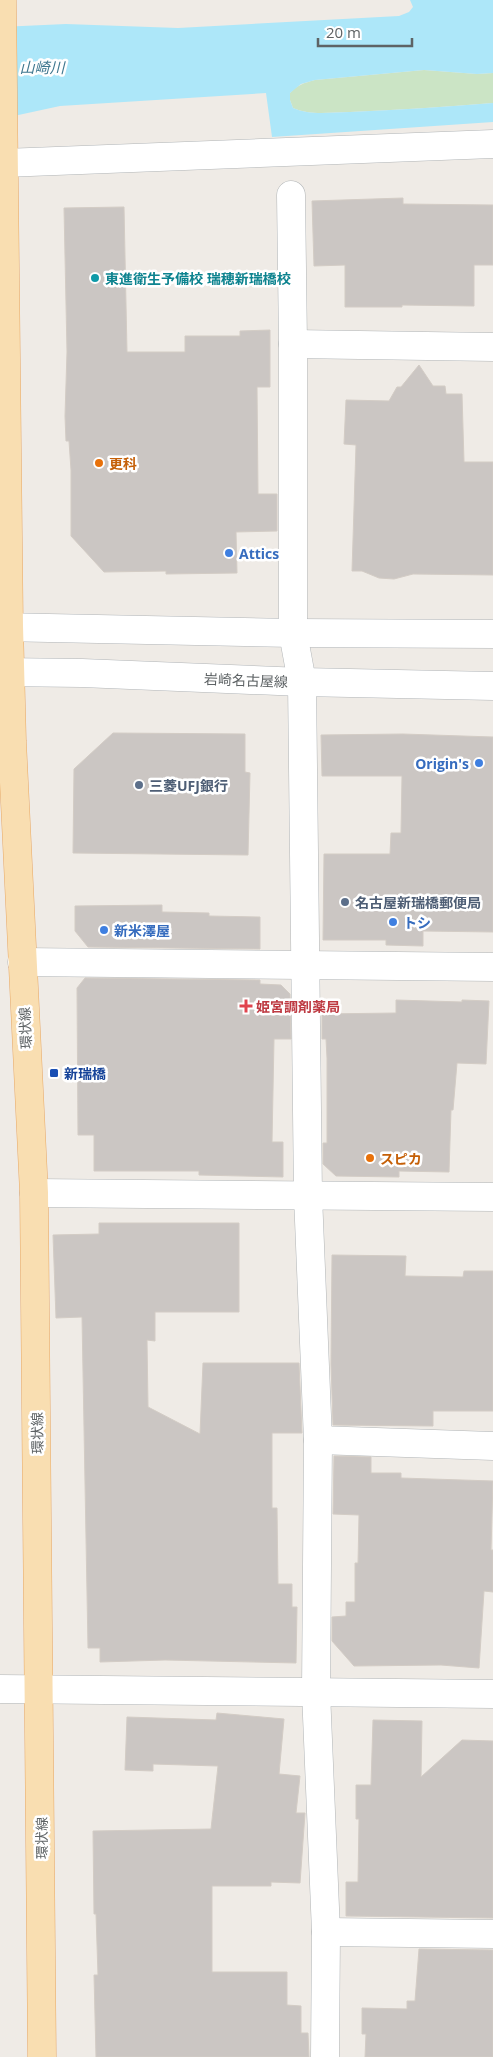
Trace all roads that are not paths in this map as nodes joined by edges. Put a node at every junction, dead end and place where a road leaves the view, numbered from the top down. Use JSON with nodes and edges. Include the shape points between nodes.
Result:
{"nodes":[{"id":1,"x":2,"y":4,"type":"edge"},
{"id":2,"x":493,"y":144,"type":"edge"},
{"id":3,"x":4,"y":157,"type":"junction"},
{"id":4,"x":291,"y":195,"type":"dead end"},
{"id":5,"x":293,"y":344,"type":"junction"},
{"id":6,"x":493,"y":347,"type":"edge"},
{"id":7,"x":4,"y":626,"type":"edge"},
{"id":8,"x":294,"y":632,"type":"junction"},
{"id":9,"x":493,"y":634,"type":"edge"},
{"id":10,"x":6,"y":672,"type":"edge"},
{"id":11,"x":302,"y":682,"type":"junction"},
{"id":12,"x":493,"y":686,"type":"edge"},
{"id":13,"x":22,"y":962,"type":"junction"},
{"id":14,"x":304,"y":964,"type":"junction"},
{"id":15,"x":493,"y":967,"type":"edge"},
{"id":16,"x":34,"y":1193,"type":"junction"},
{"id":17,"x":308,"y":1196,"type":"junction"},
{"id":18,"x":493,"y":1197,"type":"edge"},
{"id":19,"x":318,"y":1440,"type":"junction"},
{"id":20,"x":493,"y":1446,"type":"edge"},
{"id":21,"x":0,"y":1688,"type":"edge"},
{"id":22,"x":40,"y":1689,"type":"junction"},
{"id":23,"x":316,"y":1692,"type":"junction"},
{"id":24,"x":493,"y":1694,"type":"edge"},
{"id":25,"x":326,"y":1932,"type":"junction"},
{"id":26,"x":493,"y":1934,"type":"edge"},
{"id":27,"x":42,"y":2057,"type":"edge"},
{"id":28,"x":325,"y":2057,"type":"edge"}],
"edges":[{"from":1,"to":3,"type":"main road","name":"環状線"},
{"from":2,"to":3,"type":"street"},
{"from":3,"to":7,"type":"main road","name":"環状線"},
{"from":4,"to":5,"type":"street"},
{"from":5,"to":6,"type":"street"},
{"from":5,"to":8,"type":"street"},
{"from":7,"to":8,"type":"street"},
{"from":7,"to":10,"type":"main road","name":"環状線"},
{"from":8,"to":9,"type":"street"},
{"from":8,"to":11,"type":"street"},
{"from":10,"to":11,"type":"street","name":"岩崎名古屋線"},
{"from":10,"to":13,"type":"main road","name":"環状線"},
{"from":11,"to":12,"type":"street","name":"岩崎名古屋線"},
{"from":11,"to":14,"type":"street"},
{"from":13,"to":14,"type":"street"},
{"from":13,"to":16,"type":"main road","name":"環状線"},
{"from":14,"to":15,"type":"street"},
{"from":14,"to":17,"type":"street"},
{"from":16,"to":17,"type":"street"},
{"from":16,"to":22,"type":"main road","name":"環状線"},
{"from":17,"to":18,"type":"street"},
{"from":17,"to":19,"type":"street"},
{"from":19,"to":20,"type":"street"},
{"from":19,"to":23,"type":"street"},
{"from":21,"to":22,"type":"street"},
{"from":22,"to":23,"type":"street"},
{"from":22,"to":27,"type":"main road","name":"環状線"},
{"from":23,"to":24,"type":"street"},
{"from":23,"to":25,"type":"street"},
{"from":25,"to":26,"type":"street"},
{"from":25,"to":28,"type":"street"}]}
